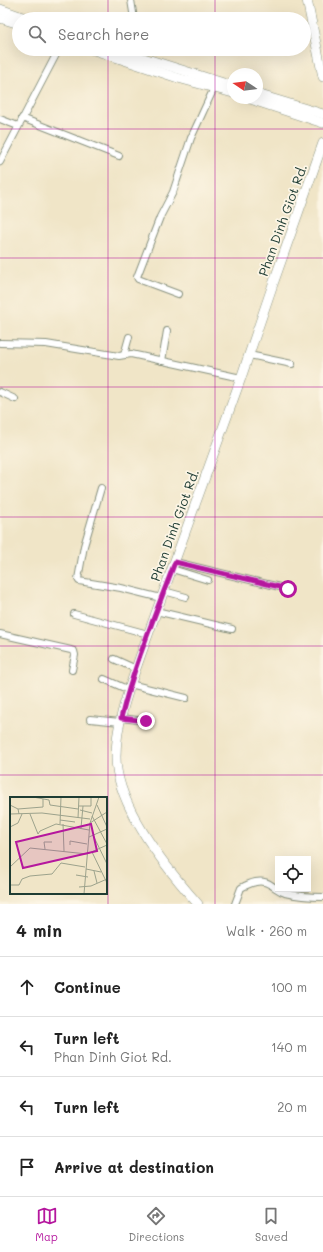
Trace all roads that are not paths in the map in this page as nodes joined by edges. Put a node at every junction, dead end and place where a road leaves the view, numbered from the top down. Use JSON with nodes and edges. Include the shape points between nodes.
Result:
{"nodes":[{"id":1,"x":132,"y":0,"type":"edge"},
{"id":2,"x":307,"y":0,"type":"edge"},
{"id":3,"x":0,"y":9,"type":"edge"},
{"id":4,"x":133,"y":12,"type":"edge"},
{"id":5,"x":310,"y":12,"type":"edge"},
{"id":6,"x":12,"y":13,"type":"edge"},
{"id":7,"x":311,"y":17,"type":"edge"},
{"id":8,"x":0,"y":18,"type":"edge"},
{"id":9,"x":12,"y":22,"type":"edge"},
{"id":10,"x":55,"y":56,"type":"edge"},
{"id":11,"x":112,"y":56,"type":"edge"},
{"id":12,"x":148,"y":56,"type":"edge"},
{"id":13,"x":321,"y":59,"type":"edge"},
{"id":14,"x":323,"y":77,"type":"edge"},
{"id":15,"x":227,"y":84,"type":"edge"},
{"id":16,"x":214,"y":88,"type":"junction"},
{"id":17,"x":227,"y":91,"type":"edge"},
{"id":18,"x":263,"y":96,"type":"edge"},
{"id":19,"x":263,"y":103,"type":"edge"},
{"id":20,"x":323,"y":114,"type":"edge"},
{"id":21,"x":22,"y":118,"type":"junction"},
{"id":22,"x":0,"y":119,"type":"edge"},
{"id":23,"x":323,"y":123,"type":"edge"},
{"id":24,"x":18,"y":126,"type":"junction"},
{"id":25,"x":323,"y":142,"type":"edge"},
{"id":26,"x":119,"y":156,"type":"dead end"},
{"id":27,"x":0,"y":162,"type":"edge"},
{"id":28,"x":178,"y":294,"type":"dead end"},
{"id":29,"x":167,"y":331,"type":"dead end"},
{"id":30,"x":129,"y":336,"type":"dead end"},
{"id":31,"x":0,"y":342,"type":"edge"},
{"id":32,"x":124,"y":355,"type":"junction"},
{"id":33,"x":249,"y":355,"type":"junction"},
{"id":34,"x":162,"y":361,"type":"junction"},
{"id":35,"x":292,"y":364,"type":"dead end"},
{"id":36,"x":241,"y":378,"type":"junction"},
{"id":37,"x":0,"y":392,"type":"edge"},
{"id":38,"x":14,"y":398,"type":"dead end"},
{"id":39,"x":102,"y":488,"type":"dead end"},
{"id":40,"x":173,"y":565,"type":"junction"},
{"id":41,"x":208,"y":580,"type":"dead end"},
{"id":42,"x":288,"y":589,"type":"dead end"},
{"id":43,"x":163,"y":595,"type":"junction"},
{"id":44,"x":186,"y":597,"type":"dead end"},
{"id":45,"x":156,"y":611,"type":"junction"},
{"id":46,"x":74,"y":614,"type":"dead end"},
{"id":47,"x":232,"y":629,"type":"dead end"},
{"id":48,"x":0,"y":634,"type":"edge"},
{"id":49,"x":148,"y":634,"type":"junction"},
{"id":50,"x":114,"y":659,"type":"dead end"},
{"id":51,"x":136,"y":668,"type":"junction"},
{"id":52,"x":72,"y":670,"type":"dead end"},
{"id":53,"x":104,"y":679,"type":"dead end"},
{"id":54,"x":130,"y":687,"type":"junction"},
{"id":55,"x":186,"y":698,"type":"dead end"},
{"id":56,"x":90,"y":719,"type":"dead end"},
{"id":57,"x":121,"y":720,"type":"junction"},
{"id":58,"x":146,"y":721,"type":"dead end"},
{"id":59,"x":323,"y":897,"type":"edge"},
{"id":60,"x":198,"y":904,"type":"edge"},
{"id":61,"x":235,"y":904,"type":"edge"}],
"edges":[{"from":1,"to":4,"type":"street"},
{"from":2,"to":5,"type":"main road"},
{"from":3,"to":6,"type":"main road"},
{"from":7,"to":13,"type":"main road"},
{"from":8,"to":9,"type":"main road"},
{"from":10,"to":21,"type":"street"},
{"from":11,"to":16,"type":"main road"},
{"from":12,"to":15,"type":"main road"},
{"from":13,"to":14,"type":"main road"},
{"from":16,"to":17,"type":"main road"},
{"from":16,"to":28,"type":"street","via":[[191,138],[137,277]]},
{"from":18,"to":20,"type":"main road"},
{"from":19,"to":23,"type":"main road"},
{"from":21,"to":24,"type":"street"},
{"from":21,"to":26,"type":"street"},
{"from":22,"to":24,"type":"street"},
{"from":24,"to":27,"type":"street"},
{"from":25,"to":33,"type":"main road","name":"Phan Dinh Giot Rd."},
{"from":29,"to":34,"type":"street"},
{"from":30,"to":32,"type":"street"},
{"from":31,"to":32,"type":"street","via":[[46,344]]},
{"from":32,"to":34,"type":"street"},
{"from":33,"to":35,"type":"street"},
{"from":33,"to":36,"type":"main road","name":"Phan Dinh Giot Rd."},
{"from":34,"to":36,"type":"street"},
{"from":36,"to":40,"type":"main road","name":"Phan Dinh Giot Rd."},
{"from":37,"to":38,"type":"street"},
{"from":39,"to":43,"type":"street","via":[[84,546],[79,581]]},
{"from":40,"to":41,"type":"street"},
{"from":40,"to":42,"type":"street"},
{"from":40,"to":43,"type":"main road","name":"Phan Dinh Giot Rd."},
{"from":43,"to":44,"type":"street"},
{"from":43,"to":45,"type":"main road","name":"Phan Dinh Giot Rd."},
{"from":45,"to":47,"type":"street"},
{"from":45,"to":49,"type":"main road","name":"Phan Dinh Giot Rd."},
{"from":46,"to":49,"type":"street"},
{"from":48,"to":52,"type":"street","via":[[74,651]]},
{"from":49,"to":51,"type":"main road","name":"Phan Dinh Giot Rd."},
{"from":50,"to":51,"type":"street"},
{"from":51,"to":54,"type":"main road","name":"Phan Dinh Giot Rd."},
{"from":53,"to":54,"type":"street"},
{"from":54,"to":55,"type":"street"},
{"from":54,"to":57,"type":"main road","name":"Phan Dinh Giot Rd."},
{"from":56,"to":57,"type":"street"},
{"from":57,"to":58,"type":"street"},
{"from":57,"to":60,"type":"main road","name":"Phan Dinh Giot Rd.","via":[[116,759],[123,791],[140,828],[156,853]]},
{"from":59,"to":61,"type":"street","via":[[286,893],[269,883],[255,882],[241,888]]}]}
